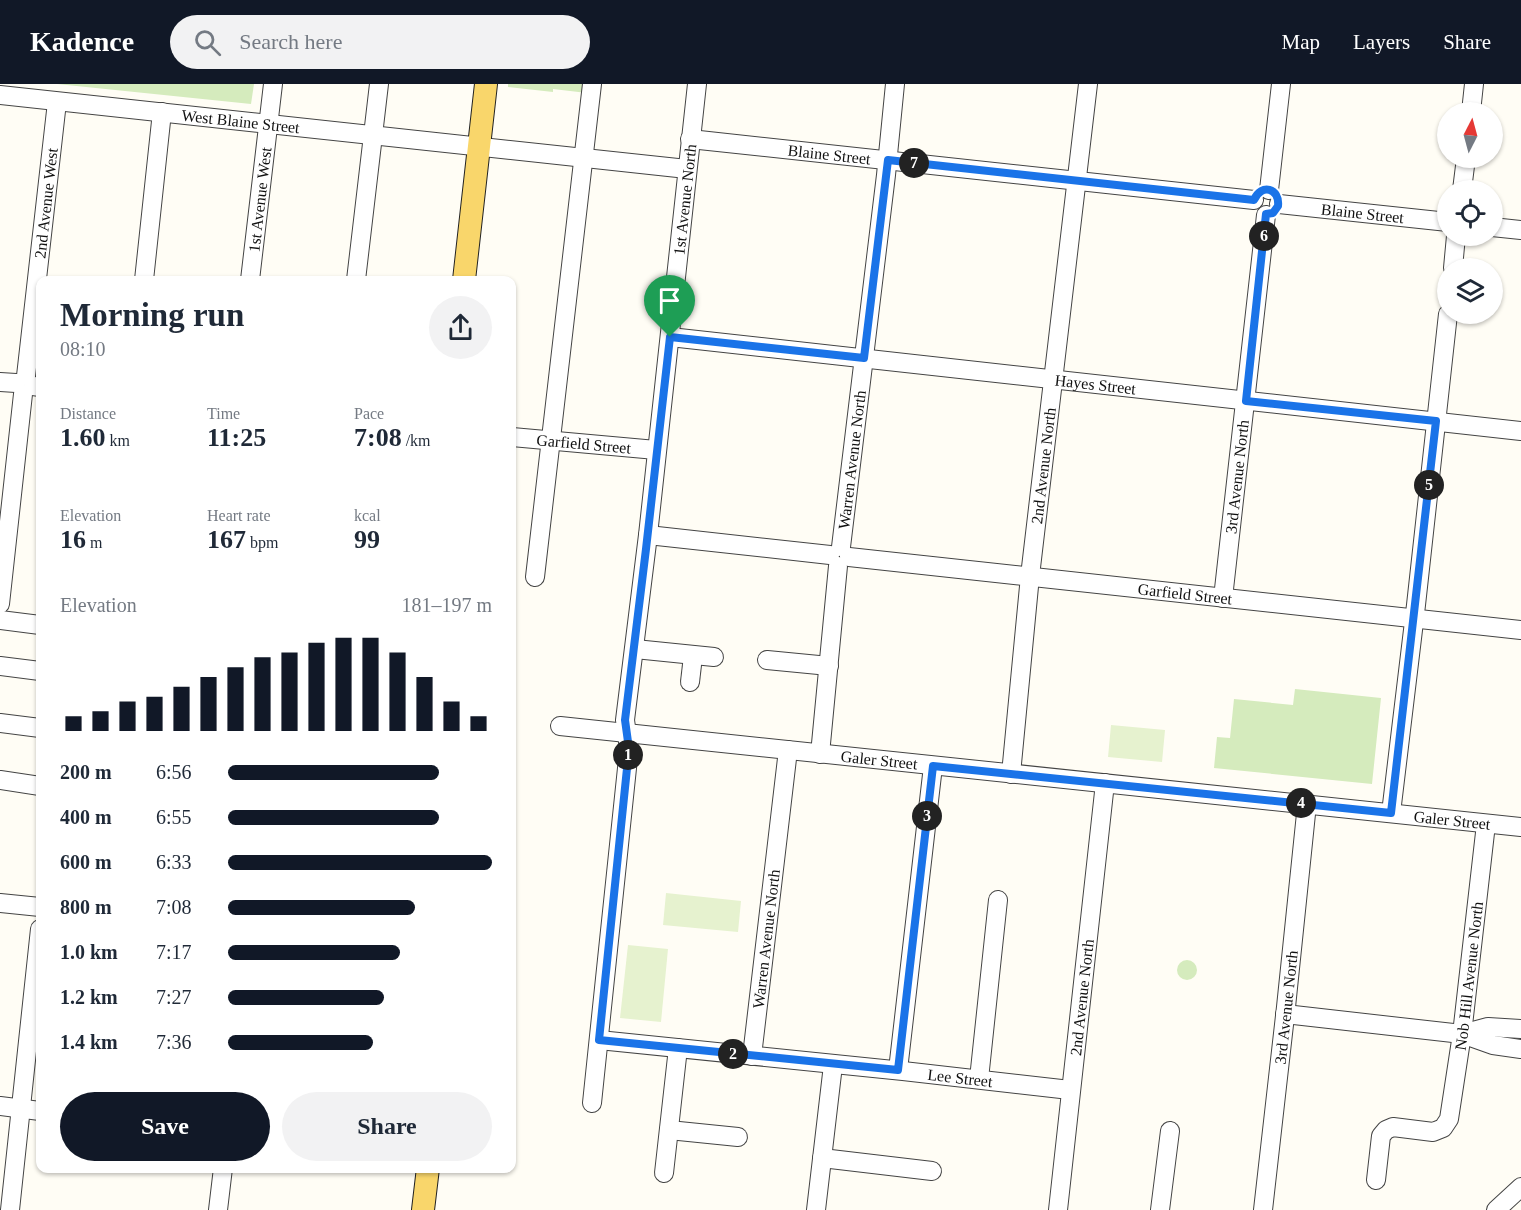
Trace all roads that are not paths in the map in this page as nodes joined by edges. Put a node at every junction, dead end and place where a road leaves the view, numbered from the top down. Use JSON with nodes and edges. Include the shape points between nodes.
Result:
{"nodes":[{"id":1,"x":273,"y":84,"type":"edge"},
{"id":2,"x":379,"y":84,"type":"edge"},
{"id":3,"x":486,"y":84,"type":"edge"},
{"id":4,"x":592,"y":84,"type":"edge"},
{"id":5,"x":697,"y":84,"type":"edge"},
{"id":6,"x":895,"y":84,"type":"edge"},
{"id":7,"x":1088,"y":84,"type":"edge"},
{"id":8,"x":1281,"y":84,"type":"edge"},
{"id":9,"x":1474,"y":84,"type":"edge"},
{"id":10,"x":0,"y":96,"type":"edge"},
{"id":11,"x":57,"y":102,"type":"junction"},
{"id":12,"x":1472,"y":102,"type":"edge"},
{"id":13,"x":162,"y":112,"type":"junction"},
{"id":14,"x":268,"y":124,"type":"junction"},
{"id":15,"x":373,"y":136,"type":"junction"},
{"id":16,"x":690,"y":139,"type":"junction"},
{"id":17,"x":479,"y":147,"type":"junction"},
{"id":18,"x":583,"y":158,"type":"junction"},
{"id":19,"x":888,"y":160,"type":"junction"},
{"id":20,"x":687,"y":169,"type":"junction"},
{"id":21,"x":1077,"y":181,"type":"junction"},
{"id":22,"x":1267,"y":202,"type":"junction"},
{"id":23,"x":1437,"y":221,"type":"edge"},
{"id":24,"x":1503,"y":228,"type":"edge"},
{"id":25,"x":1521,"y":230,"type":"edge"},
{"id":26,"x":36,"y":276,"type":"edge"},
{"id":27,"x":144,"y":276,"type":"edge"},
{"id":28,"x":250,"y":276,"type":"edge"},
{"id":29,"x":356,"y":276,"type":"edge"},
{"id":30,"x":465,"y":276,"type":"edge"},
{"id":31,"x":36,"y":277,"type":"edge"},
{"id":32,"x":1447,"y":324,"type":"edge"},
{"id":33,"x":670,"y":337,"type":"junction"},
{"id":34,"x":864,"y":358,"type":"junction"},
{"id":35,"x":1053,"y":379,"type":"junction"},
{"id":36,"x":23,"y":385,"type":"edge"},
{"id":37,"x":1246,"y":401,"type":"junction"},
{"id":38,"x":1436,"y":421,"type":"junction"},
{"id":39,"x":1521,"y":430,"type":"edge"},
{"id":40,"x":516,"y":437,"type":"edge"},
{"id":41,"x":551,"y":441,"type":"junction"},
{"id":42,"x":656,"y":450,"type":"junction"},
{"id":43,"x":648,"y":535,"type":"junction"},
{"id":44,"x":840,"y":556,"type":"junction"},
{"id":45,"x":1030,"y":576,"type":"junction"},
{"id":46,"x":535,"y":577,"type":"dead end"},
{"id":47,"x":1223,"y":598,"type":"junction"},
{"id":48,"x":0,"y":604,"type":"edge"},
{"id":49,"x":1414,"y":618,"type":"junction"},
{"id":50,"x":0,"y":620,"type":"edge"},
{"id":51,"x":36,"y":624,"type":"edge"},
{"id":52,"x":1521,"y":630,"type":"edge"},
{"id":53,"x":635,"y":649,"type":"junction"},
{"id":54,"x":693,"y":656,"type":"junction"},
{"id":55,"x":714,"y":657,"type":"dead end"},
{"id":56,"x":767,"y":660,"type":"dead end"},
{"id":57,"x":0,"y":666,"type":"edge"},
{"id":58,"x":829,"y":666,"type":"junction"},
{"id":59,"x":36,"y":670,"type":"edge"},
{"id":60,"x":690,"y":682,"type":"dead end"},
{"id":61,"x":0,"y":723,"type":"edge"},
{"id":62,"x":561,"y":726,"type":"dead end"},
{"id":63,"x":36,"y":728,"type":"edge"},
{"id":64,"x":627,"y":733,"type":"junction"},
{"id":65,"x":788,"y":750,"type":"junction"},
{"id":66,"x":820,"y":754,"type":"junction"},
{"id":67,"x":933,"y":766,"type":"junction"},
{"id":68,"x":1011,"y":774,"type":"junction"},
{"id":69,"x":0,"y":780,"type":"edge"},
{"id":70,"x":1105,"y":783,"type":"junction"},
{"id":71,"x":36,"y":785,"type":"edge"},
{"id":72,"x":1307,"y":804,"type":"junction"},
{"id":73,"x":1391,"y":813,"type":"junction"},
{"id":74,"x":1486,"y":824,"type":"junction"},
{"id":75,"x":1521,"y":827,"type":"edge"},
{"id":76,"x":998,"y":900,"type":"dead end"},
{"id":77,"x":0,"y":903,"type":"edge"},
{"id":78,"x":36,"y":907,"type":"edge"},
{"id":79,"x":36,"y":967,"type":"edge"},
{"id":80,"x":1285,"y":1014,"type":"junction"},
{"id":81,"x":1521,"y":1029,"type":"edge"},
{"id":82,"x":1462,"y":1034,"type":"junction"},
{"id":83,"x":599,"y":1040,"type":"junction"},
{"id":84,"x":678,"y":1048,"type":"junction"},
{"id":85,"x":1521,"y":1049,"type":"edge"},
{"id":86,"x":752,"y":1056,"type":"junction"},
{"id":87,"x":833,"y":1065,"type":"junction"},
{"id":88,"x":898,"y":1070,"type":"junction"},
{"id":89,"x":979,"y":1079,"type":"junction"},
{"id":90,"x":1070,"y":1090,"type":"junction"},
{"id":91,"x":592,"y":1103,"type":"dead end"},
{"id":92,"x":0,"y":1106,"type":"edge"},
{"id":93,"x":21,"y":1109,"type":"junction"},
{"id":94,"x":36,"y":1111,"type":"edge"},
{"id":95,"x":669,"y":1130,"type":"junction"},
{"id":96,"x":1170,"y":1131,"type":"dead end"},
{"id":97,"x":738,"y":1137,"type":"dead end"},
{"id":98,"x":822,"y":1158,"type":"junction"},
{"id":99,"x":932,"y":1171,"type":"dead end"},
{"id":100,"x":222,"y":1173,"type":"edge"},
{"id":101,"x":427,"y":1173,"type":"edge"},
{"id":102,"x":664,"y":1173,"type":"dead end"},
{"id":103,"x":1376,"y":1180,"type":"dead end"},
{"id":104,"x":1521,"y":1187,"type":"edge"},
{"id":105,"x":10,"y":1210,"type":"edge"},
{"id":106,"x":218,"y":1210,"type":"edge"},
{"id":107,"x":423,"y":1210,"type":"edge"},
{"id":108,"x":816,"y":1210,"type":"edge"},
{"id":109,"x":1058,"y":1210,"type":"edge"},
{"id":110,"x":1160,"y":1210,"type":"edge"},
{"id":111,"x":1263,"y":1210,"type":"edge"},
{"id":112,"x":1496,"y":1210,"type":"edge"}],
"edges":[{"from":1,"to":14,"type":"street","name":"1st Avenue West"},
{"from":2,"to":15,"type":"street"},
{"from":3,"to":17,"type":"main road"},
{"from":4,"to":18,"type":"street"},
{"from":5,"to":16,"type":"street","name":"1st Avenue North"},
{"from":6,"to":19,"type":"street","name":"Warren Avenue North"},
{"from":7,"to":21,"type":"street","name":"2nd Avenue North"},
{"from":8,"to":22,"type":"street","name":"3rd Avenue North"},
{"from":9,"to":12,"type":"street"},
{"from":10,"to":11,"type":"street","name":"West Blaine Street"},
{"from":11,"to":13,"type":"street","name":"West Blaine Street"},
{"from":11,"to":26,"type":"street","name":"2nd Avenue West"},
{"from":13,"to":14,"type":"street","name":"West Blaine Street"},
{"from":13,"to":27,"type":"street"},
{"from":14,"to":15,"type":"street","name":"West Blaine Street"},
{"from":14,"to":28,"type":"street","name":"1st Avenue West"},
{"from":15,"to":17,"type":"street","name":"West Blaine Street"},
{"from":15,"to":29,"type":"street"},
{"from":16,"to":19,"type":"street","name":"Blaine Street"},
{"from":16,"to":20,"type":"street","name":"1st Avenue North"},
{"from":17,"to":18,"type":"street"},
{"from":17,"to":30,"type":"main road"},
{"from":18,"to":20,"type":"street"},
{"from":18,"to":41,"type":"street"},
{"from":19,"to":21,"type":"street","name":"Blaine Street"},
{"from":19,"to":34,"type":"street","name":"Warren Avenue North"},
{"from":20,"to":33,"type":"street","name":"1st Avenue North"},
{"from":21,"to":22,"type":"street","name":"Blaine Street"},
{"from":21,"to":35,"type":"street","name":"2nd Avenue North"},
{"from":22,"to":23,"type":"street","name":"Blaine Street"},
{"from":22,"to":37,"type":"street","name":"3rd Avenue North"},
{"from":24,"to":25,"type":"street"},
{"from":31,"to":36,"type":"street","name":"2nd Avenue West"},
{"from":32,"to":38,"type":"street"},
{"from":33,"to":34,"type":"street","name":"Hayes Street"},
{"from":33,"to":42,"type":"street","name":"1st Avenue North"},
{"from":34,"to":35,"type":"street","name":"Hayes Street"},
{"from":34,"to":44,"type":"street","name":"Warren Avenue North"},
{"from":35,"to":37,"type":"street","name":"Hayes Street"},
{"from":35,"to":45,"type":"street","name":"2nd Avenue North"},
{"from":36,"to":48,"type":"street","name":"2nd Avenue West"},
{"from":37,"to":38,"type":"street","name":"Hayes Street"},
{"from":37,"to":47,"type":"street","name":"3rd Avenue North"},
{"from":38,"to":39,"type":"street","name":"Hayes Street"},
{"from":38,"to":49,"type":"street"},
{"from":40,"to":41,"type":"street","name":"Garfield Street"},
{"from":41,"to":42,"type":"street","name":"Garfield Street"},
{"from":41,"to":46,"type":"street"},
{"from":42,"to":43,"type":"street","name":"1st Avenue North"},
{"from":43,"to":44,"type":"street","name":"Garfield Street"},
{"from":43,"to":53,"type":"street","name":"1st Avenue North"},
{"from":44,"to":45,"type":"street","name":"Garfield Street"},
{"from":44,"to":58,"type":"street","name":"Warren Avenue North"},
{"from":45,"to":47,"type":"street","name":"Garfield Street"},
{"from":45,"to":68,"type":"street","name":"2nd Avenue North"},
{"from":47,"to":49,"type":"street","name":"Garfield Street"},
{"from":49,"to":52,"type":"street","name":"Garfield Street"},
{"from":49,"to":73,"type":"street"},
{"from":50,"to":51,"type":"street"},
{"from":53,"to":54,"type":"street"},
{"from":53,"to":64,"type":"street","name":"1st Avenue North","via":[[625,720]]},
{"from":54,"to":55,"type":"street"},
{"from":54,"to":60,"type":"street"},
{"from":56,"to":58,"type":"street"},
{"from":57,"to":59,"type":"street"},
{"from":58,"to":66,"type":"street","name":"Warren Avenue North"},
{"from":61,"to":63,"type":"street"},
{"from":62,"to":64,"type":"street","name":"Galer Street"},
{"from":64,"to":65,"type":"street","name":"Galer Street"},
{"from":64,"to":83,"type":"street","name":"1st Avenue North","via":[[629,749]]},
{"from":65,"to":66,"type":"street","name":"Galer Street"},
{"from":65,"to":86,"type":"street","name":"Warren Avenue North"},
{"from":66,"to":67,"type":"street","name":"Galer Street"},
{"from":67,"to":68,"type":"street","name":"Galer Street"},
{"from":67,"to":88,"type":"street"},
{"from":68,"to":70,"type":"street","name":"Galer Street"},
{"from":69,"to":71,"type":"street"},
{"from":70,"to":72,"type":"street","name":"Galer Street"},
{"from":70,"to":90,"type":"street","name":"2nd Avenue North"},
{"from":72,"to":73,"type":"street","name":"Galer Street"},
{"from":72,"to":80,"type":"street","name":"3rd Avenue North"},
{"from":73,"to":74,"type":"street","name":"Galer Street"},
{"from":74,"to":75,"type":"street","name":"Galer Street"},
{"from":74,"to":82,"type":"street","name":"Nob Hill Avenue North"},
{"from":76,"to":89,"type":"street"},
{"from":77,"to":78,"type":"street"},
{"from":79,"to":93,"type":"street"},
{"from":80,"to":82,"type":"street"},
{"from":80,"to":111,"type":"street","name":"3rd Avenue North"},
{"from":81,"to":82,"type":"street","via":[[1488,1027]]},
{"from":82,"to":85,"type":"street"},
{"from":82,"to":103,"type":"street","name":"Nob Hill Avenue North","via":[[1449,1119],[1443,1128],[1433,1132],[1393,1127],[1386,1130],[1381,1136]]},
{"from":83,"to":84,"type":"street","name":"Lee Street"},
{"from":83,"to":91,"type":"street","name":"1st Avenue North"},
{"from":84,"to":86,"type":"street","name":"Lee Street"},
{"from":84,"to":95,"type":"street"},
{"from":86,"to":87,"type":"street","name":"Lee Street"},
{"from":87,"to":88,"type":"street","name":"Lee Street"},
{"from":87,"to":98,"type":"street"},
{"from":88,"to":89,"type":"street","name":"Lee Street"},
{"from":89,"to":90,"type":"street","name":"Lee Street"},
{"from":90,"to":109,"type":"street","name":"2nd Avenue North"},
{"from":92,"to":93,"type":"street"},
{"from":93,"to":94,"type":"street"},
{"from":93,"to":105,"type":"street"},
{"from":95,"to":97,"type":"street"},
{"from":95,"to":102,"type":"street"},
{"from":96,"to":110,"type":"street"},
{"from":98,"to":99,"type":"street"},
{"from":98,"to":108,"type":"street"},
{"from":100,"to":106,"type":"street"},
{"from":101,"to":107,"type":"main road"},
{"from":104,"to":112,"type":"street"}]}
